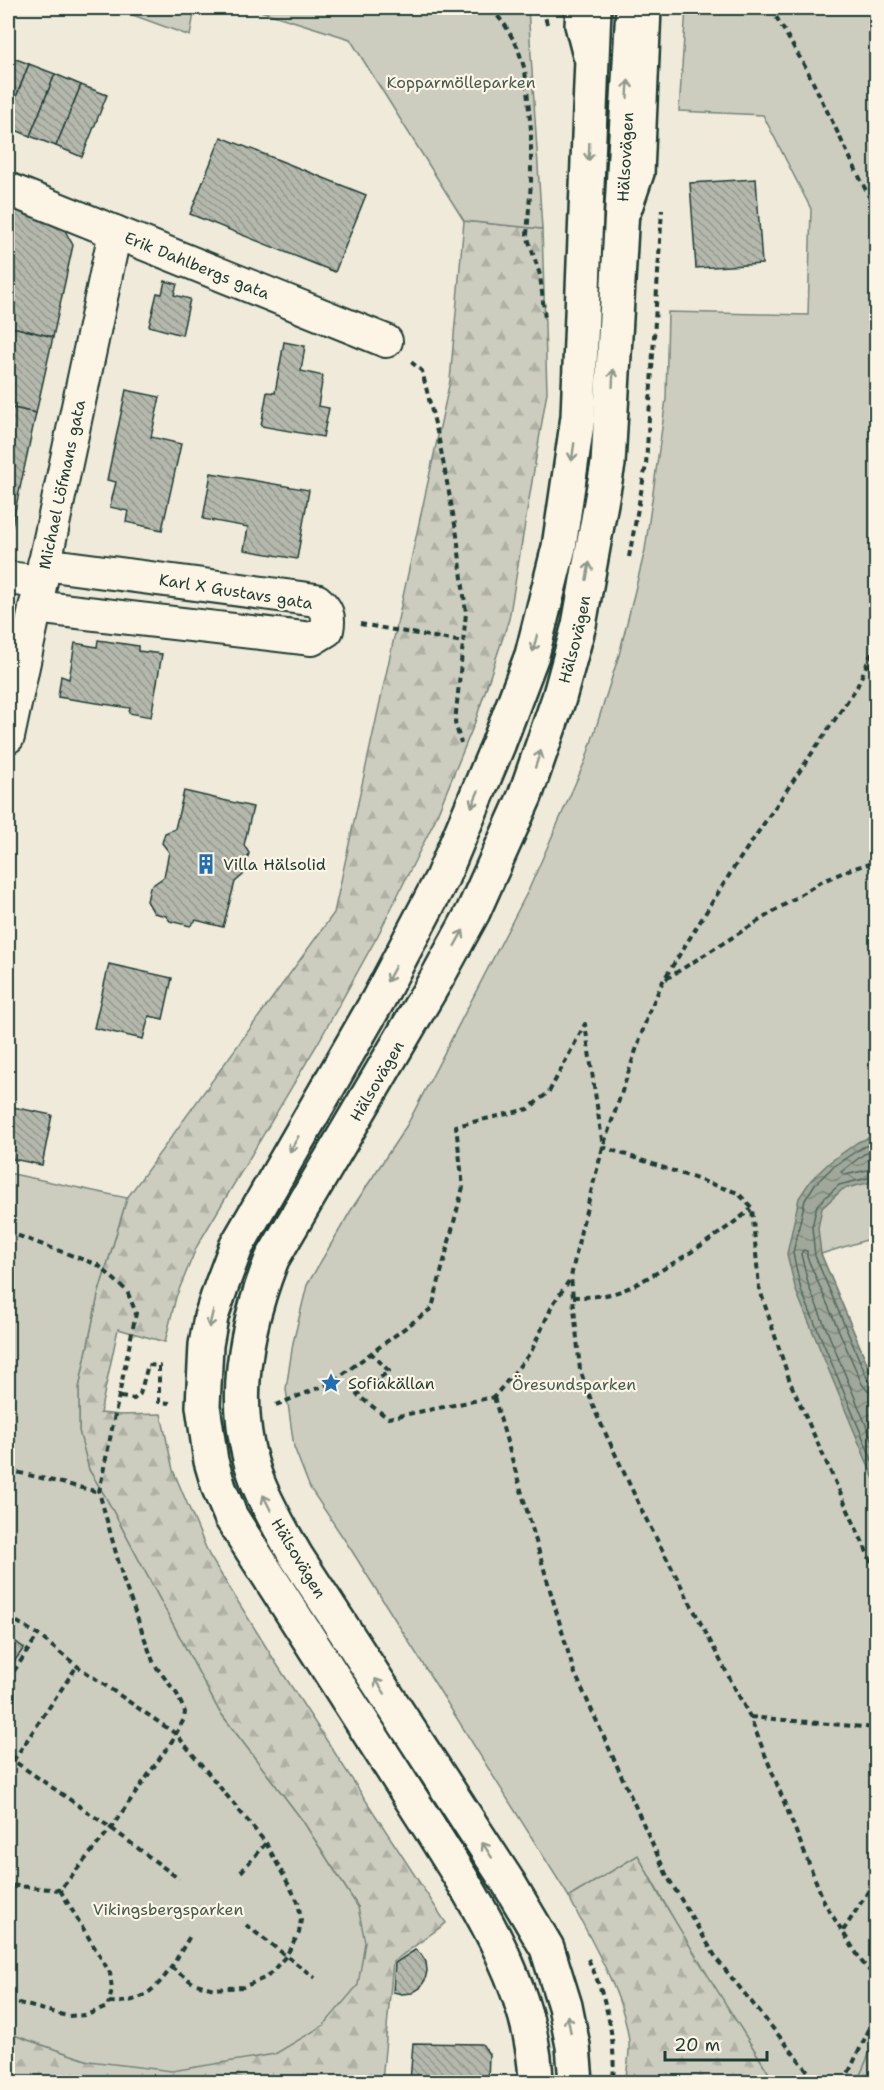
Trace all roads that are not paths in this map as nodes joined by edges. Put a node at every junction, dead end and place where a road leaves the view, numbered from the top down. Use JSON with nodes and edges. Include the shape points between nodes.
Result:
{"nodes":[{"id":1,"x":574,"y":8,"type":"edge"},
{"id":2,"x":594,"y":8,"type":"edge"},
{"id":3,"x":633,"y":8,"type":"edge"},
{"id":4,"x":653,"y":8,"type":"edge"},
{"id":5,"x":591,"y":94,"type":"junction"},
{"id":6,"x":8,"y":189,"type":"edge"},
{"id":7,"x":115,"y":232,"type":"junction"},
{"id":8,"x":620,"y":252,"type":"junction"},
{"id":9,"x":386,"y":341,"type":"road end"},
{"id":10,"x":8,"y":578,"type":"edge"},
{"id":11,"x":40,"y":584,"type":"junction"},
{"id":12,"x":8,"y":737,"type":"edge"},
{"id":13,"x":536,"y":2082,"type":"edge"},
{"id":14,"x":576,"y":2082,"type":"edge"}],
"edges":[{"from":1,"to":5,"type":"lane","via":[[573,26]]},
{"from":2,"to":5,"type":"main road"},
{"from":8,"to":3,"type":"main road","name":"Hälsovägen","one_way":true},
{"from":4,"to":8,"type":"lane","via":[[646,174]]},
{"from":5,"to":13,"type":"main road","one_way":true,"via":[[578,417],[559,547],[532,655],[442,878],[378,1000],[236,1247],[211,1317],[203,1378],[207,1442],[231,1517],[429,1825],[504,1958],[531,2031]]},
{"from":6,"to":7,"type":"street","name":"Erik Dahlbergs gata"},
{"from":7,"to":9,"type":"street","name":"Erik Dahlbergs gata"},
{"from":7,"to":11,"type":"street","name":"Michael Löfmans gata"},
{"from":14,"to":8,"type":"main road","name":"Hälsovägen","one_way":true,"via":[[565,2006],[547,1948],[273,1515],[257,1481],[246,1442],[242,1384],[249,1327],[272,1259],[473,912],[525,796],[559,698],[579,625],[608,464]]},
{"from":10,"to":11,"type":"street","name":"Karl X Gustavs gata"},
{"from":11,"to":11,"type":"street","name":"Karl X Gustavs gata","via":[[316,600],[329,618],[327,630],[312,639]]},
{"from":11,"to":12,"type":"street","name":"Michael Löfmans gata"}]}
